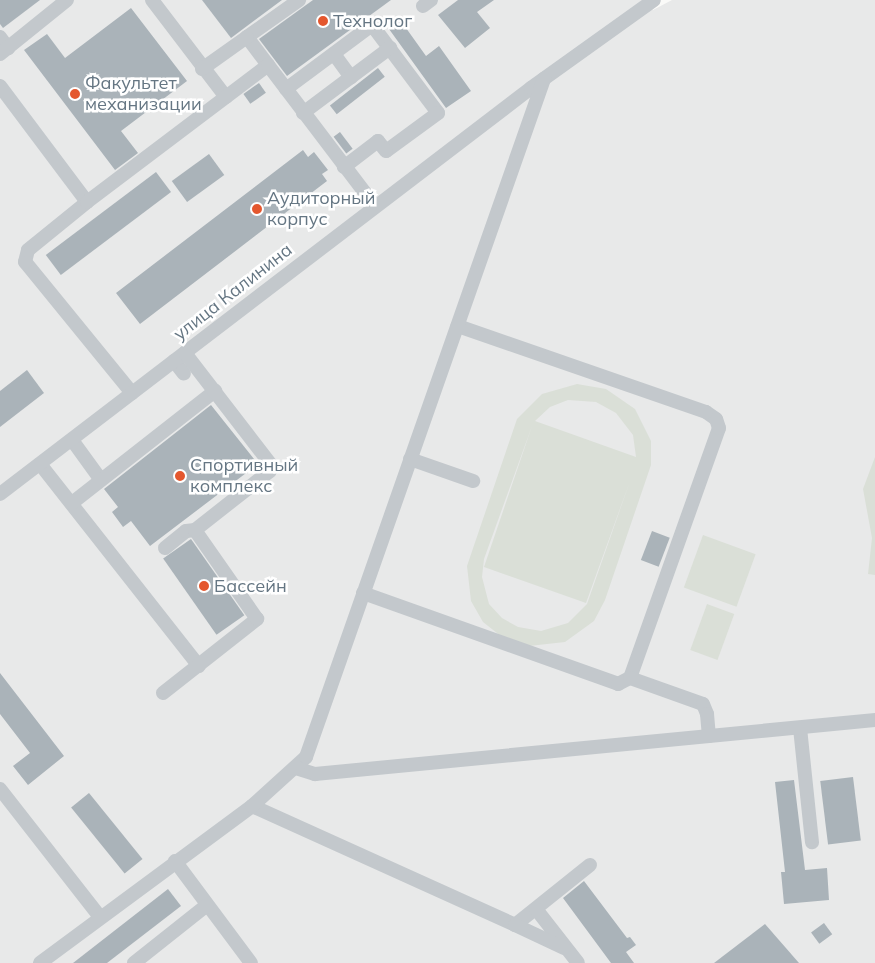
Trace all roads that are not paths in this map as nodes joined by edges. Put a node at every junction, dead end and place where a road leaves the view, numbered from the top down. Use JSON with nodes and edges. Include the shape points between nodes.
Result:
{"nodes":[{"id":1,"x":67,"y":0,"type":"edge"},
{"id":2,"x":152,"y":0,"type":"edge"},
{"id":3,"x":299,"y":0,"type":"edge"},
{"id":4,"x":647,"y":2,"type":"edge"},
{"id":5,"x":248,"y":37,"type":"junction"},
{"id":6,"x":3,"y":46,"type":"edge"},
{"id":7,"x":390,"y":48,"type":"junction"},
{"id":8,"x":334,"y":54,"type":"junction"},
{"id":9,"x":268,"y":65,"type":"junction"},
{"id":10,"x":202,"y":69,"type":"junction"},
{"id":11,"x":351,"y":77,"type":"junction"},
{"id":12,"x":544,"y":79,"type":"junction"},
{"id":13,"x":0,"y":86,"type":"edge"},
{"id":14,"x":286,"y":89,"type":"junction"},
{"id":15,"x":226,"y":97,"type":"junction"},
{"id":16,"x":304,"y":113,"type":"junction"},
{"id":17,"x":344,"y":167,"type":"junction"},
{"id":18,"x":88,"y":202,"type":"junction"},
{"id":19,"x":375,"y":206,"type":"junction"},
{"id":20,"x":458,"y":326,"type":"junction"},
{"id":21,"x":179,"y":357,"type":"junction"},
{"id":22,"x":184,"y":374,"type":"dead end"},
{"id":23,"x":215,"y":391,"type":"junction"},
{"id":24,"x":132,"y":393,"type":"junction"},
{"id":25,"x":72,"y":440,"type":"junction"},
{"id":26,"x":410,"y":459,"type":"junction"},
{"id":27,"x":40,"y":464,"type":"junction"},
{"id":28,"x":100,"y":480,"type":"junction"},
{"id":29,"x":473,"y":480,"type":"dead end"},
{"id":30,"x":2,"y":492,"type":"edge"},
{"id":31,"x":72,"y":503,"type":"junction"},
{"id":32,"x":195,"y":530,"type":"junction"},
{"id":33,"x":165,"y":548,"type":"dead end"},
{"id":34,"x":363,"y":593,"type":"junction"},
{"id":35,"x":198,"y":666,"type":"junction"},
{"id":36,"x":630,"y":678,"type":"junction"},
{"id":37,"x":164,"y":693,"type":"dead end"},
{"id":38,"x":875,"y":720,"type":"edge"},
{"id":39,"x":800,"y":728,"type":"junction"},
{"id":40,"x":709,"y":736,"type":"junction"},
{"id":41,"x":296,"y":768,"type":"junction"},
{"id":42,"x":0,"y":789,"type":"edge"},
{"id":43,"x":252,"y":806,"type":"junction"},
{"id":44,"x":812,"y":842,"type":"dead end"},
{"id":45,"x":175,"y":861,"type":"junction"},
{"id":46,"x":590,"y":865,"type":"dead end"},
{"id":47,"x":206,"y":906,"type":"junction"},
{"id":48,"x":536,"y":908,"type":"junction"},
{"id":49,"x":100,"y":917,"type":"junction"},
{"id":50,"x":515,"y":925,"type":"junction"},
{"id":51,"x":568,"y":950,"type":"junction"},
{"id":52,"x":40,"y":963,"type":"edge"},
{"id":53,"x":134,"y":963,"type":"edge"},
{"id":54,"x":251,"y":963,"type":"edge"},
{"id":55,"x":578,"y":963,"type":"edge"}],
"edges":[{"from":1,"to":6,"type":"lane"},
{"from":2,"to":10,"type":"lane"},
{"from":3,"to":5,"type":"lane"},
{"from":4,"to":12,"type":"lane","name":"улица Калинина"},
{"from":5,"to":9,"type":"lane"},
{"from":5,"to":10,"type":"lane"},
{"from":7,"to":8,"type":"lane","via":[[372,25]]},
{"from":7,"to":11,"type":"lane"},
{"from":7,"to":17,"type":"lane","via":[[438,112],[386,151],[378,141]]},
{"from":8,"to":11,"type":"lane"},
{"from":8,"to":14,"type":"lane"},
{"from":9,"to":14,"type":"lane"},
{"from":9,"to":15,"type":"lane"},
{"from":10,"to":15,"type":"lane"},
{"from":11,"to":16,"type":"lane"},
{"from":12,"to":19,"type":"lane","name":"улица Калинина"},
{"from":12,"to":20,"type":"lane"},
{"from":13,"to":18,"type":"lane"},
{"from":14,"to":16,"type":"lane"},
{"from":15,"to":18,"type":"lane"},
{"from":16,"to":17,"type":"lane"},
{"from":17,"to":19,"type":"lane"},
{"from":18,"to":24,"type":"lane","via":[[28,250],[25,262]]},
{"from":19,"to":21,"type":"lane","name":"улица Калинина"},
{"from":20,"to":26,"type":"lane"},
{"from":20,"to":36,"type":"lane","via":[[706,412],[716,419],[719,428]]},
{"from":21,"to":22,"type":"lane"},
{"from":21,"to":23,"type":"lane"},
{"from":21,"to":24,"type":"lane","name":"улица Калинина"},
{"from":23,"to":28,"type":"lane"},
{"from":23,"to":32,"type":"lane","via":[[272,468]]},
{"from":24,"to":25,"type":"lane","name":"улица Калинина"},
{"from":25,"to":27,"type":"lane","name":"улица Калинина"},
{"from":25,"to":28,"type":"lane"},
{"from":26,"to":29,"type":"lane"},
{"from":26,"to":34,"type":"lane"},
{"from":27,"to":30,"type":"lane","name":"улица Калинина"},
{"from":27,"to":31,"type":"lane"},
{"from":28,"to":31,"type":"lane"},
{"from":31,"to":35,"type":"lane"},
{"from":32,"to":33,"type":"lane","via":[[186,531]]},
{"from":32,"to":35,"type":"lane","via":[[257,619]]},
{"from":34,"to":36,"type":"lane","via":[[618,684]]},
{"from":34,"to":41,"type":"lane","via":[[306,757]]},
{"from":35,"to":37,"type":"lane"},
{"from":36,"to":40,"type":"lane","via":[[703,704]]},
{"from":38,"to":39,"type":"lane"},
{"from":39,"to":40,"type":"lane"},
{"from":39,"to":44,"type":"lane"},
{"from":40,"to":41,"type":"lane","via":[[315,774]]},
{"from":41,"to":43,"type":"lane"},
{"from":42,"to":49,"type":"lane"},
{"from":43,"to":45,"type":"lane"},
{"from":43,"to":50,"type":"lane"},
{"from":45,"to":47,"type":"lane"},
{"from":45,"to":49,"type":"lane"},
{"from":46,"to":48,"type":"lane"},
{"from":47,"to":53,"type":"lane"},
{"from":47,"to":54,"type":"lane"},
{"from":48,"to":50,"type":"lane"},
{"from":48,"to":51,"type":"lane"},
{"from":49,"to":52,"type":"lane"},
{"from":50,"to":51,"type":"lane"},
{"from":51,"to":55,"type":"lane"}]}
